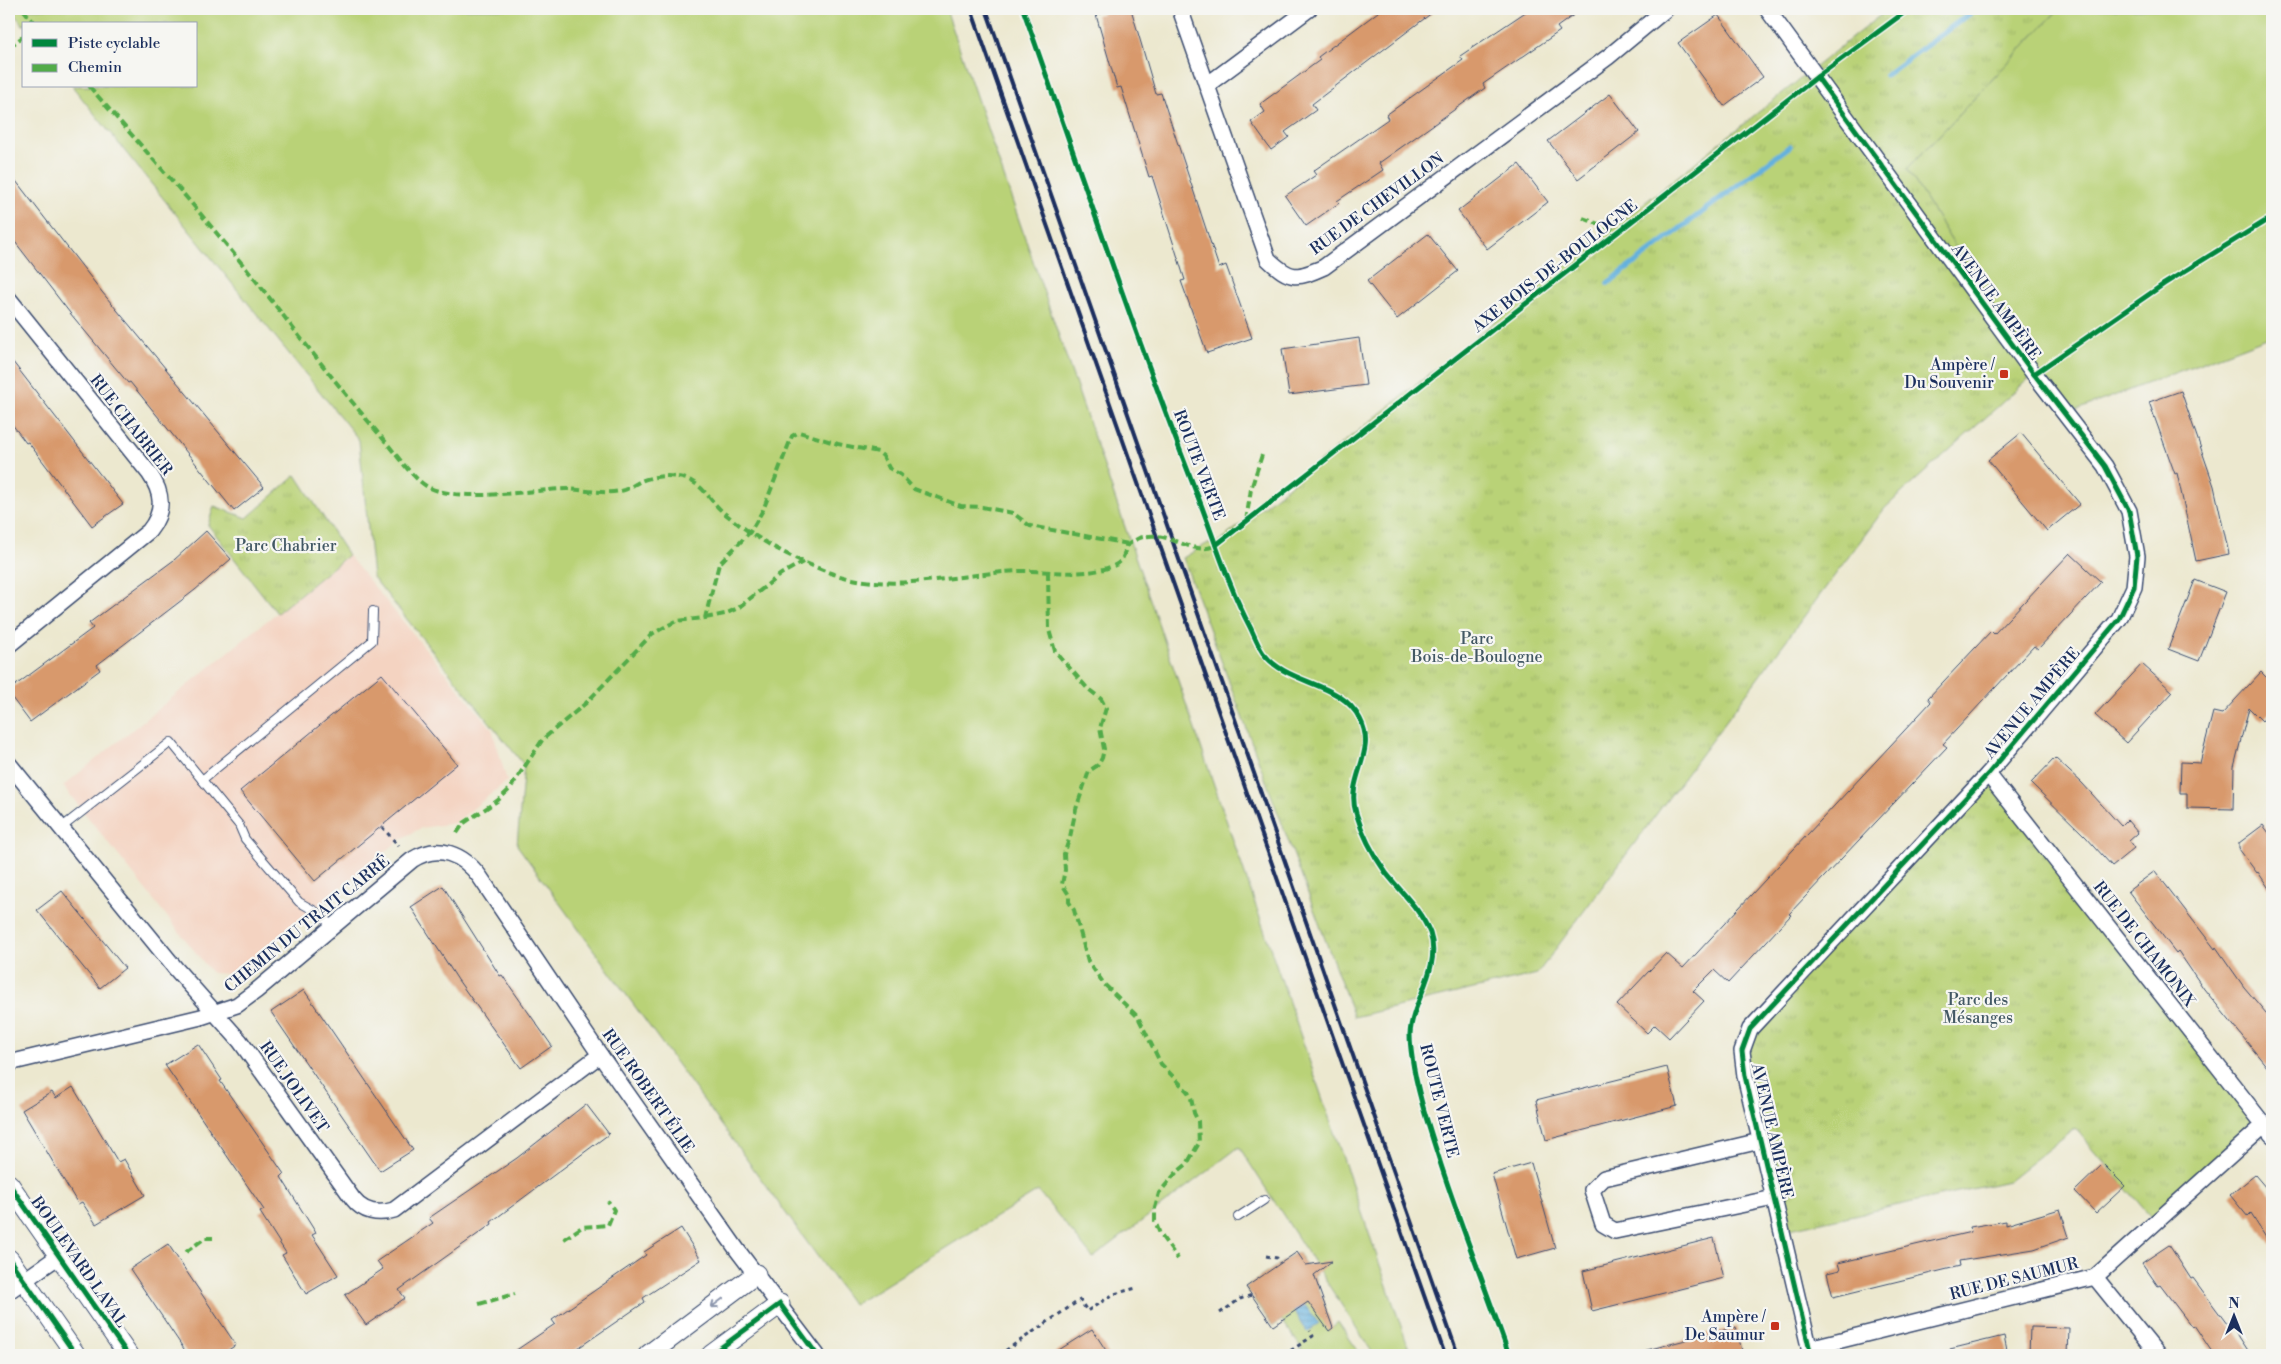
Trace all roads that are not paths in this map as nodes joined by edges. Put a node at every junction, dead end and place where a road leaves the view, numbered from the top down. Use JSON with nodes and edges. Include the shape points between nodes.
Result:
{"nodes":[{"id":1,"x":1180,"y":9,"type":"edge"},
{"id":2,"x":1309,"y":9,"type":"edge"},
{"id":3,"x":1666,"y":9,"type":"edge"},
{"id":4,"x":1767,"y":9,"type":"edge"},
{"id":5,"x":1207,"y":85,"type":"junction"},
{"id":6,"x":9,"y":299,"type":"edge"},
{"id":7,"x":373,"y":611,"type":"dead end"},
{"id":8,"x":9,"y":645,"type":"edge"},
{"id":9,"x":9,"y":764,"type":"edge"},
{"id":10,"x":1988,"y":774,"type":"junction"},
{"id":11,"x":202,"y":780,"type":"junction"},
{"id":12,"x":62,"y":828,"type":"junction"},
{"id":13,"x":449,"y":852,"type":"joint"},
{"id":14,"x":334,"y":927,"type":"junction"},
{"id":15,"x":215,"y":1013,"type":"junction"},
{"id":16,"x":600,"y":1055,"type":"junction"},
{"id":17,"x":9,"y":1063,"type":"edge"},
{"id":18,"x":2268,"y":1130,"type":"edge"},
{"id":19,"x":1760,"y":1142,"type":"junction"},
{"id":20,"x":9,"y":1184,"type":"edge"},
{"id":21,"x":1774,"y":1198,"type":"junction"},
{"id":22,"x":1264,"y":1200,"type":"dead end"},
{"id":23,"x":1238,"y":1217,"type":"dead end"},
{"id":24,"x":59,"y":1256,"type":"junction"},
{"id":25,"x":9,"y":1259,"type":"edge"},
{"id":26,"x":756,"y":1274,"type":"junction"},
{"id":27,"x":2095,"y":1277,"type":"junction"},
{"id":28,"x":17,"y":1286,"type":"edge"},
{"id":29,"x":780,"y":1304,"type":"junction"},
{"id":30,"x":1810,"y":1352,"type":"edge"},
{"id":31,"x":76,"y":1355,"type":"edge"},
{"id":32,"x":128,"y":1355,"type":"edge"},
{"id":33,"x":648,"y":1355,"type":"edge"},
{"id":34,"x":711,"y":1355,"type":"edge"},
{"id":35,"x":817,"y":1355,"type":"edge"},
{"id":36,"x":2158,"y":1355,"type":"edge"}],
"edges":[{"from":1,"to":5,"type":"street","name":"RUE DE CHEVILLON"},
{"from":2,"to":5,"type":"street"},
{"from":3,"to":5,"type":"street","name":"RUE DE CHEVILLON","via":[[1608,57],[1324,266],[1302,276],[1283,273],[1268,259]]},
{"from":4,"to":10,"type":"street","name":"AVENUE AMPÈRE","via":[[2105,466],[2128,511],[2137,556],[2134,587],[2119,619]]},
{"from":6,"to":8,"type":"street","name":"RUE CHABRIER","via":[[150,473],[161,500],[158,519],[150,530]]},
{"from":7,"to":11,"type":"lane","via":[[372,641]]},
{"from":9,"to":12,"type":"street","name":"RUE JOLIVET"},
{"from":10,"to":18,"type":"street","name":"RUE DE CHAMONIX"},
{"from":10,"to":19,"type":"street","name":"AVENUE AMPÈRE","via":[[1750,1028],[1742,1051]]},
{"from":11,"to":12,"type":"lane","via":[[171,742]]},
{"from":11,"to":14,"type":"lane","via":[[239,825],[245,839],[298,902]]},
{"from":12,"to":15,"type":"street","name":"RUE JOLIVET"},
{"from":13,"to":14,"type":"street","name":"CHEMIN DU TRAIT CARRÉ","via":[[429,852],[418,857]]},
{"from":13,"to":16,"type":"street","name":"RUE ROBERT ÉLIE","via":[[462,858],[476,871]]},
{"from":14,"to":15,"type":"street","name":"CHEMIN DU TRAIT CARRÉ","via":[[246,999]]},
{"from":15,"to":16,"type":"street","name":"RUE JOLIVET","via":[[240,1041],[356,1204],[377,1213],[394,1210],[404,1203]]},
{"from":15,"to":17,"type":"street","name":"CHEMIN DU TRAIT CARRÉ"},
{"from":16,"to":26,"type":"street","name":"RUE ROBERT ÉLIE"},
{"from":18,"to":27,"type":"street","name":"RUE DE SAUMUR"},
{"from":19,"to":21,"type":"street","name":"AVENUE AMPÈRE"},
{"from":19,"to":21,"type":"street","name":"AVENUE AMPÈRE","via":[[1604,1178],[1592,1190],[1603,1224],[1615,1231]]},
{"from":20,"to":24,"type":"street","name":"BOULEVARD LAVAL"},
{"from":21,"to":30,"type":"street","name":"AVENUE AMPÈRE"},
{"from":22,"to":23,"type":"lane"},
{"from":24,"to":28,"type":"street"},
{"from":24,"to":32,"type":"street","name":"BOULEVARD LAVAL"},
{"from":25,"to":28,"type":"street"},
{"from":26,"to":29,"type":"street","name":"RUE ROBERT ÉLIE"},
{"from":26,"to":33,"type":"street","one_way":true},
{"from":27,"to":30,"type":"street","name":"RUE DE SAUMUR"},
{"from":27,"to":36,"type":"street"},
{"from":28,"to":31,"type":"street"},
{"from":29,"to":34,"type":"street"},
{"from":29,"to":35,"type":"street","name":"RUE ROBERT ÉLIE"}]}
